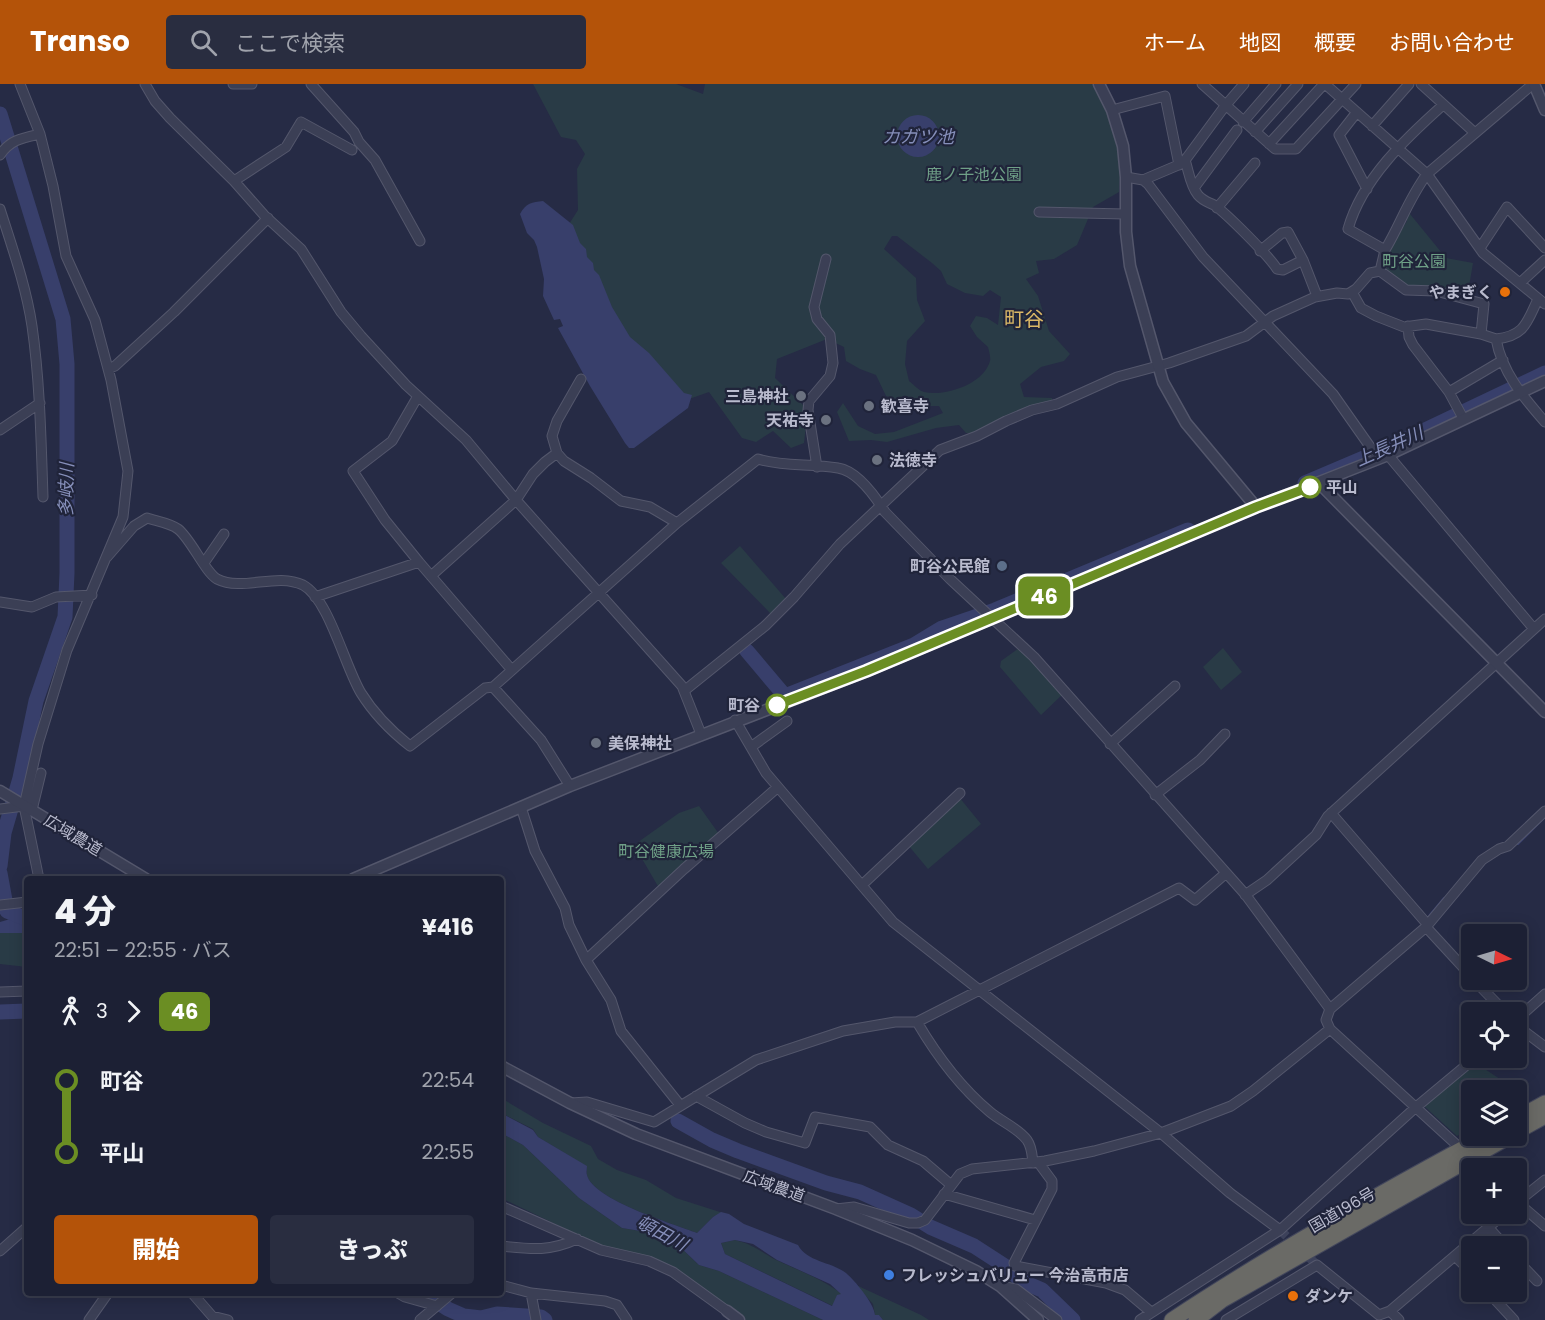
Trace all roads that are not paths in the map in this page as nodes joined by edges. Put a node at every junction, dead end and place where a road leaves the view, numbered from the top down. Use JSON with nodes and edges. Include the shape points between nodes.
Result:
{"nodes":[{"id":1,"x":20,"y":84,"type":"edge"},
{"id":2,"x":145,"y":84,"type":"edge"},
{"id":3,"x":233,"y":84,"type":"edge"},
{"id":4,"x":252,"y":84,"type":"edge"},
{"id":5,"x":311,"y":84,"type":"edge"},
{"id":6,"x":1099,"y":84,"type":"edge"},
{"id":7,"x":1244,"y":84,"type":"edge"},
{"id":8,"x":1276,"y":84,"type":"edge"},
{"id":9,"x":1298,"y":84,"type":"edge"},
{"id":10,"x":1325,"y":84,"type":"edge"},
{"id":11,"x":1356,"y":84,"type":"edge"},
{"id":12,"x":1409,"y":84,"type":"edge"},
{"id":13,"x":1420,"y":84,"type":"edge"},
{"id":14,"x":1533,"y":84,"type":"edge"},
{"id":15,"x":1209,"y":86,"type":"edge"},
{"id":16,"x":1342,"y":99,"type":"junction"},
{"id":17,"x":1443,"y":105,"type":"junction"},
{"id":18,"x":1225,"y":106,"type":"junction"},
{"id":19,"x":1112,"y":110,"type":"junction"},
{"id":20,"x":1545,"y":110,"type":"edge"},
{"id":21,"x":1357,"y":112,"type":"junction"},
{"id":22,"x":1243,"y":122,"type":"junction"},
{"id":23,"x":1372,"y":126,"type":"junction"},
{"id":24,"x":1237,"y":130,"type":"dead end"},
{"id":25,"x":1255,"y":132,"type":"junction"},
{"id":26,"x":1475,"y":133,"type":"junction"},
{"id":27,"x":40,"y":134,"type":"junction"},
{"id":28,"x":1269,"y":144,"type":"junction"},
{"id":29,"x":1396,"y":147,"type":"junction"},
{"id":30,"x":352,"y":150,"type":"dead end"},
{"id":31,"x":0,"y":155,"type":"edge"},
{"id":32,"x":1182,"y":162,"type":"junction"},
{"id":33,"x":1254,"y":163,"type":"dead end"},
{"id":34,"x":1427,"y":174,"type":"junction"},
{"id":35,"x":1126,"y":177,"type":"junction"},
{"id":36,"x":1143,"y":180,"type":"junction"},
{"id":37,"x":234,"y":181,"type":"junction"},
{"id":38,"x":1194,"y":188,"type":"junction"},
{"id":39,"x":1367,"y":189,"type":"junction"},
{"id":40,"x":1217,"y":208,"type":"junction"},
{"id":41,"x":0,"y":209,"type":"edge"},
{"id":42,"x":1039,"y":212,"type":"dead end"},
{"id":43,"x":1125,"y":214,"type":"junction"},
{"id":44,"x":268,"y":218,"type":"junction"},
{"id":45,"x":420,"y":241,"type":"dead end"},
{"id":46,"x":1480,"y":248,"type":"junction"},
{"id":47,"x":1545,"y":248,"type":"edge"},
{"id":48,"x":1385,"y":250,"type":"junction"},
{"id":49,"x":1260,"y":251,"type":"junction"},
{"id":50,"x":826,"y":259,"type":"dead end"},
{"id":51,"x":1303,"y":260,"type":"junction"},
{"id":52,"x":1545,"y":260,"type":"edge"},
{"id":53,"x":1380,"y":271,"type":"junction"},
{"id":54,"x":1520,"y":283,"type":"junction"},
{"id":55,"x":1352,"y":292,"type":"junction"},
{"id":56,"x":1317,"y":296,"type":"junction"},
{"id":57,"x":1541,"y":301,"type":"edge"},
{"id":58,"x":1264,"y":322,"type":"junction"},
{"id":59,"x":1408,"y":326,"type":"junction"},
{"id":60,"x":1481,"y":334,"type":"junction"},
{"id":61,"x":1496,"y":339,"type":"junction"},
{"id":62,"x":1503,"y":360,"type":"junction"},
{"id":63,"x":1157,"y":367,"type":"junction"},
{"id":64,"x":108,"y":369,"type":"junction"},
{"id":65,"x":582,"y":379,"type":"dead end"},
{"id":66,"x":1545,"y":381,"type":"edge"},
{"id":67,"x":1449,"y":392,"type":"junction"},
{"id":68,"x":1519,"y":393,"type":"junction"},
{"id":69,"x":417,"y":396,"type":"junction"},
{"id":70,"x":40,"y":403,"type":"junction"},
{"id":71,"x":1463,"y":418,"type":"junction"},
{"id":72,"x":1545,"y":422,"type":"edge"},
{"id":73,"x":0,"y":430,"type":"edge"},
{"id":74,"x":557,"y":453,"type":"junction"},
{"id":75,"x":1383,"y":457,"type":"junction"},
{"id":76,"x":817,"y":467,"type":"junction"},
{"id":77,"x":1320,"y":484,"type":"junction"},
{"id":78,"x":43,"y":497,"type":"dead end"},
{"id":79,"x":516,"y":500,"type":"junction"},
{"id":80,"x":882,"y":506,"type":"junction"},
{"id":81,"x":1256,"y":507,"type":"junction"},
{"id":82,"x":677,"y":523,"type":"junction"},
{"id":83,"x":225,"y":534,"type":"dead end"},
{"id":84,"x":107,"y":557,"type":"junction"},
{"id":85,"x":419,"y":562,"type":"junction"},
{"id":86,"x":204,"y":563,"type":"junction"},
{"id":87,"x":430,"y":576,"type":"junction"},
{"id":88,"x":600,"y":594,"type":"junction"},
{"id":89,"x":92,"y":595,"type":"junction"},
{"id":90,"x":315,"y":597,"type":"junction"},
{"id":91,"x":0,"y":602,"type":"edge"},
{"id":92,"x":992,"y":618,"type":"junction"},
{"id":93,"x":1545,"y":619,"type":"edge"},
{"id":94,"x":1534,"y":629,"type":"junction"},
{"id":95,"x":1496,"y":664,"type":"junction"},
{"id":96,"x":511,"y":669,"type":"junction"},
{"id":97,"x":1175,"y":686,"type":"dead end"},
{"id":98,"x":493,"y":687,"type":"junction"},
{"id":99,"x":684,"y":691,"type":"junction"},
{"id":100,"x":1545,"y":712,"type":"edge"},
{"id":101,"x":735,"y":720,"type":"junction"},
{"id":102,"x":787,"y":721,"type":"dead end"},
{"id":103,"x":701,"y":734,"type":"junction"},
{"id":104,"x":1225,"y":734,"type":"dead end"},
{"id":105,"x":1110,"y":744,"type":"junction"},
{"id":106,"x":751,"y":747,"type":"junction"},
{"id":107,"x":41,"y":773,"type":"dead end"},
{"id":108,"x":570,"y":786,"type":"junction"},
{"id":109,"x":778,"y":788,"type":"junction"},
{"id":110,"x":0,"y":791,"type":"edge"},
{"id":111,"x":960,"y":794,"type":"dead end"},
{"id":112,"x":1155,"y":795,"type":"junction"},
{"id":113,"x":521,"y":807,"type":"junction"},
{"id":114,"x":28,"y":808,"type":"junction"},
{"id":115,"x":0,"y":809,"type":"edge"},
{"id":116,"x":1545,"y":811,"type":"edge"},
{"id":117,"x":1331,"y":813,"type":"junction"},
{"id":118,"x":1226,"y":874,"type":"junction"},
{"id":119,"x":39,"y":876,"type":"edge"},
{"id":120,"x":141,"y":876,"type":"edge"},
{"id":121,"x":360,"y":876,"type":"edge"},
{"id":122,"x":862,"y":885,"type":"junction"},
{"id":123,"x":1245,"y":895,"type":"junction"},
{"id":124,"x":24,"y":902,"type":"edge"},
{"id":125,"x":0,"y":905,"type":"edge"},
{"id":126,"x":1427,"y":926,"type":"junction"},
{"id":127,"x":586,"y":960,"type":"junction"},
{"id":128,"x":1461,"y":964,"type":"edge"},
{"id":129,"x":1484,"y":990,"type":"edge"},
{"id":130,"x":24,"y":991,"type":"edge"},
{"id":131,"x":979,"y":991,"type":"junction"},
{"id":132,"x":0,"y":992,"type":"edge"},
{"id":133,"x":1545,"y":994,"type":"edge"},
{"id":134,"x":1495,"y":1002,"type":"edge"},
{"id":135,"x":1329,"y":1009,"type":"junction"},
{"id":136,"x":1527,"y":1010,"type":"edge"},
{"id":137,"x":917,"y":1022,"type":"junction"},
{"id":138,"x":1330,"y":1029,"type":"junction"},
{"id":139,"x":1527,"y":1033,"type":"edge"},
{"id":140,"x":1545,"y":1047,"type":"edge"},
{"id":141,"x":504,"y":1068,"type":"edge"},
{"id":142,"x":1464,"y":1068,"type":"edge"},
{"id":143,"x":696,"y":1096,"type":"junction"},
{"id":144,"x":570,"y":1103,"type":"junction"},
{"id":145,"x":1545,"y":1104,"type":"edge"},
{"id":146,"x":680,"y":1106,"type":"junction"},
{"id":147,"x":1415,"y":1108,"type":"junction"},
{"id":148,"x":1527,"y":1113,"type":"edge"},
{"id":149,"x":1545,"y":1116,"type":"edge"},
{"id":150,"x":1527,"y":1126,"type":"edge"},
{"id":151,"x":1161,"y":1133,"type":"junction"},
{"id":152,"x":1492,"y":1146,"type":"edge"},
{"id":153,"x":1471,"y":1158,"type":"edge"},
{"id":154,"x":1035,"y":1162,"type":"junction"},
{"id":155,"x":1461,"y":1163,"type":"edge"},
{"id":156,"x":1461,"y":1164,"type":"edge"},
{"id":157,"x":1545,"y":1180,"type":"edge"},
{"id":158,"x":950,"y":1184,"type":"junction"},
{"id":159,"x":944,"y":1194,"type":"junction"},
{"id":160,"x":1527,"y":1194,"type":"edge"},
{"id":161,"x":504,"y":1207,"type":"edge"},
{"id":162,"x":836,"y":1209,"type":"junction"},
{"id":163,"x":1527,"y":1211,"type":"edge"},
{"id":164,"x":1035,"y":1220,"type":"junction"},
{"id":165,"x":1492,"y":1224,"type":"edge"},
{"id":166,"x":1545,"y":1226,"type":"edge"},
{"id":167,"x":1488,"y":1227,"type":"junction"},
{"id":168,"x":24,"y":1230,"type":"edge"},
{"id":169,"x":1280,"y":1230,"type":"junction"},
{"id":170,"x":1496,"y":1236,"type":"edge"},
{"id":171,"x":577,"y":1239,"type":"junction"},
{"id":172,"x":504,"y":1246,"type":"edge"},
{"id":173,"x":0,"y":1251,"type":"edge"},
{"id":174,"x":1455,"y":1256,"type":"junction"},
{"id":175,"x":1461,"y":1262,"type":"edge"},
{"id":176,"x":1527,"y":1271,"type":"edge"},
{"id":177,"x":1537,"y":1281,"type":"dead end"},
{"id":178,"x":504,"y":1286,"type":"edge"},
{"id":179,"x":1000,"y":1286,"type":"junction"},
{"id":180,"x":531,"y":1293,"type":"junction"},
{"id":181,"x":106,"y":1296,"type":"edge"},
{"id":182,"x":195,"y":1296,"type":"edge"},
{"id":183,"x":403,"y":1296,"type":"edge"},
{"id":184,"x":449,"y":1296,"type":"edge"},
{"id":185,"x":1497,"y":1302,"type":"edge"},
{"id":186,"x":437,"y":1306,"type":"junction"},
{"id":187,"x":727,"y":1311,"type":"joint"},
{"id":188,"x":1390,"y":1311,"type":"junction"},
{"id":189,"x":1151,"y":1312,"type":"junction"},
{"id":190,"x":1377,"y":1317,"type":"edge"},
{"id":191,"x":89,"y":1320,"type":"edge"},
{"id":192,"x":228,"y":1320,"type":"edge"},
{"id":193,"x":420,"y":1320,"type":"edge"},
{"id":194,"x":536,"y":1320,"type":"edge"},
{"id":195,"x":627,"y":1320,"type":"edge"},
{"id":196,"x":739,"y":1320,"type":"edge"},
{"id":197,"x":1038,"y":1320,"type":"edge"},
{"id":198,"x":1057,"y":1320,"type":"edge"},
{"id":199,"x":1140,"y":1320,"type":"edge"},
{"id":200,"x":1172,"y":1320,"type":"edge"},
{"id":201,"x":1196,"y":1320,"type":"edge"},
{"id":202,"x":1226,"y":1320,"type":"edge"},
{"id":203,"x":1399,"y":1320,"type":"edge"},
{"id":204,"x":1514,"y":1320,"type":"edge"}],
"edges":[{"from":1,"to":27,"type":"street"},
{"from":2,"to":37,"type":"street","via":[[170,118]]},
{"from":3,"to":4,"type":"street"},
{"from":5,"to":45,"type":"street","via":[[375,160]]},
{"from":6,"to":19,"type":"street"},
{"from":7,"to":18,"type":"street"},
{"from":8,"to":22,"type":"street"},
{"from":9,"to":25,"type":"street"},
{"from":10,"to":16,"type":"street"},
{"from":10,"to":28,"type":"street"},
{"from":11,"to":16,"type":"street"},
{"from":12,"to":23,"type":"street"},
{"from":13,"to":17,"type":"street"},
{"from":14,"to":20,"type":"street"},
{"from":14,"to":26,"type":"street"},
{"from":15,"to":18,"type":"street"},
{"from":16,"to":21,"type":"street"},
{"from":16,"to":28,"type":"street","via":[[1296,149],[1275,149]]},
{"from":17,"to":26,"type":"street"},
{"from":17,"to":29,"type":"street"},
{"from":18,"to":22,"type":"street"},
{"from":18,"to":32,"type":"street"},
{"from":19,"to":32,"type":"street","via":[[1165,96]]},
{"from":19,"to":35,"type":"street","via":[[1123,146]]},
{"from":21,"to":23,"type":"street"},
{"from":21,"to":39,"type":"street","via":[[1339,135]]},
{"from":22,"to":25,"type":"street"},
{"from":23,"to":29,"type":"street"},
{"from":24,"to":38,"type":"street"},
{"from":25,"to":28,"type":"street"},
{"from":26,"to":34,"type":"street"},
{"from":27,"to":31,"type":"street","via":[[10,143]]},
{"from":27,"to":64,"type":"street","via":[[66,256],[95,320]]},
{"from":29,"to":34,"type":"street"},
{"from":29,"to":39,"type":"street"},
{"from":30,"to":37,"type":"street","via":[[301,122],[286,147]]},
{"from":32,"to":36,"type":"street"},
{"from":32,"to":38,"type":"street"},
{"from":33,"to":40,"type":"street"},
{"from":34,"to":46,"type":"street"},
{"from":34,"to":48,"type":"street"},
{"from":35,"to":36,"type":"street"},
{"from":35,"to":43,"type":"street"},
{"from":36,"to":58,"type":"street","via":[[1203,256]]},
{"from":37,"to":44,"type":"street"},
{"from":38,"to":40,"type":"street","via":[[1203,200]]},
{"from":39,"to":48,"type":"street","via":[[1354,208],[1348,228]]},
{"from":40,"to":49,"type":"street"},
{"from":41,"to":70,"type":"street","via":[[32,323]]},
{"from":42,"to":43,"type":"street"},
{"from":43,"to":63,"type":"street","via":[[1130,266]]},
{"from":44,"to":64,"type":"street","via":[[174,312]]},
{"from":44,"to":69,"type":"street","via":[[301,249],[341,312]]},
{"from":46,"to":47,"type":"street","via":[[1507,207]]},
{"from":46,"to":54,"type":"street"},
{"from":48,"to":53,"type":"street"},
{"from":49,"to":51,"type":"street","via":[[1277,269]]},
{"from":49,"to":51,"type":"street","via":[[1288,232]]},
{"from":50,"to":76,"type":"street","via":[[814,307],[817,319],[830,335],[832,363],[830,375],[810,401],[808,410]]},
{"from":51,"to":56,"type":"street"},
{"from":52,"to":54,"type":"street"},
{"from":53,"to":55,"type":"street","via":[[1370,273]]},
{"from":53,"to":60,"type":"street","via":[[1406,290],[1436,291],[1484,304]]},
{"from":54,"to":57,"type":"street"},
{"from":55,"to":56,"type":"street"},
{"from":55,"to":59,"type":"street","via":[[1361,308]]},
{"from":56,"to":58,"type":"street"},
{"from":57,"to":61,"type":"street","via":[[1518,333]]},
{"from":58,"to":63,"type":"street","via":[[1246,336]]},
{"from":58,"to":75,"type":"street","via":[[1333,394]]},
{"from":59,"to":60,"type":"street","via":[[1426,324]]},
{"from":59,"to":67,"type":"street","via":[[1413,345]]},
{"from":60,"to":61,"type":"street"},
{"from":61,"to":62,"type":"street"},
{"from":62,"to":67,"type":"street"},
{"from":62,"to":68,"type":"street"},
{"from":63,"to":80,"type":"street","via":[[1117,377],[940,450]]},
{"from":63,"to":81,"type":"street","via":[[1186,423]]},
{"from":64,"to":84,"type":"street","via":[[128,471],[123,517]]},
{"from":65,"to":74,"type":"street","via":[[557,421],[552,436]]},
{"from":66,"to":68,"type":"street"},
{"from":67,"to":71,"type":"street"},
{"from":68,"to":71,"type":"street"},
{"from":68,"to":72,"type":"street"},
{"from":69,"to":79,"type":"street","via":[[466,440]]},
{"from":69,"to":85,"type":"street","via":[[392,441],[354,471],[385,520]]},
{"from":70,"to":73,"type":"street"},
{"from":70,"to":78,"type":"street"},
{"from":71,"to":75,"type":"street"},
{"from":74,"to":79,"type":"street","via":[[533,474]]},
{"from":74,"to":82,"type":"street","via":[[621,501],[650,507]]},
{"from":75,"to":77,"type":"street"},
{"from":75,"to":94,"type":"street"},
{"from":76,"to":80,"type":"street","via":[[839,468],[852,474]]},
{"from":76,"to":82,"type":"street","via":[[772,464],[758,459]]},
{"from":77,"to":81,"type":"street"},
{"from":77,"to":95,"type":"street"},
{"from":79,"to":87,"type":"street"},
{"from":79,"to":88,"type":"street"},
{"from":80,"to":92,"type":"street"},
{"from":80,"to":99,"type":"street","via":[[840,544],[765,626]]},
{"from":81,"to":92,"type":"street"},
{"from":82,"to":88,"type":"street"},
{"from":83,"to":86,"type":"street"},
{"from":84,"to":86,"type":"street","via":[[134,526],[147,518],[177,528]]},
{"from":84,"to":89,"type":"street"},
{"from":85,"to":87,"type":"street"},
{"from":85,"to":90,"type":"street"},
{"from":86,"to":90,"type":"street","via":[[214,577],[226,583],[285,581],[301,584]]},
{"from":87,"to":96,"type":"street"},
{"from":88,"to":96,"type":"street"},
{"from":88,"to":99,"type":"street"},
{"from":89,"to":91,"type":"street","via":[[56,597],[32,607]]},
{"from":89,"to":114,"type":"street","via":[[67,650],[38,744]]},
{"from":90,"to":98,"type":"street","via":[[360,692],[388,728],[410,746],[485,688]]},
{"from":92,"to":101,"type":"street"},
{"from":92,"to":105,"type":"street","via":[[1034,657]]},
{"from":93,"to":94,"type":"street"},
{"from":94,"to":95,"type":"street"},
{"from":95,"to":100,"type":"street"},
{"from":95,"to":117,"type":"street"},
{"from":96,"to":98,"type":"street"},
{"from":97,"to":105,"type":"street"},
{"from":98,"to":108,"type":"street","via":[[541,740]]},
{"from":99,"to":103,"type":"street"},
{"from":101,"to":103,"type":"street"},
{"from":101,"to":106,"type":"street"},
{"from":102,"to":106,"type":"street"},
{"from":103,"to":108,"type":"street"},
{"from":104,"to":112,"type":"street","via":[[1200,760]]},
{"from":105,"to":112,"type":"street"},
{"from":106,"to":109,"type":"street"},
{"from":107,"to":114,"type":"street"},
{"from":108,"to":113,"type":"street"},
{"from":109,"to":122,"type":"street"},
{"from":109,"to":127,"type":"street"},
{"from":110,"to":114,"type":"street","name":"広域農道"},
{"from":111,"to":122,"type":"street"},
{"from":112,"to":118,"type":"street"},
{"from":113,"to":121,"type":"street"},
{"from":113,"to":127,"type":"street","via":[[535,851],[565,908]]},
{"from":114,"to":115,"type":"street"},
{"from":114,"to":119,"type":"street"},
{"from":114,"to":120,"type":"street","name":"広域農道"},
{"from":116,"to":126,"type":"street","via":[[1508,846],[1482,860]]},
{"from":117,"to":123,"type":"street","via":[[1316,835]]},
{"from":117,"to":126,"type":"street"},
{"from":118,"to":123,"type":"street"},
{"from":118,"to":131,"type":"street","via":[[1195,900],[1179,888]]},
{"from":122,"to":131,"type":"street","via":[[893,922]]},
{"from":123,"to":135,"type":"street"},
{"from":124,"to":125,"type":"street"},
{"from":126,"to":128,"type":"street"},
{"from":126,"to":135,"type":"street"},
{"from":127,"to":146,"type":"street","via":[[611,1000],[621,1031]]},
{"from":129,"to":134,"type":"street"},
{"from":130,"to":132,"type":"street"},
{"from":131,"to":137,"type":"street"},
{"from":131,"to":151,"type":"street"},
{"from":133,"to":136,"type":"street"},
{"from":135,"to":138,"type":"street","via":[[1326,1020]]},
{"from":137,"to":143,"type":"street","via":[[843,1031],[756,1060]]},
{"from":137,"to":154,"type":"street","via":[[968,1092],[1025,1137]]},
{"from":138,"to":147,"type":"street"},
{"from":138,"to":151,"type":"street","via":[[1231,1106]]},
{"from":139,"to":140,"type":"street"},
{"from":141,"to":144,"type":"street","name":"広域農道"},
{"from":142,"to":147,"type":"street"},
{"from":143,"to":146,"type":"street"},
{"from":143,"to":158,"type":"street","via":[[745,1123],[805,1143],[815,1117],[870,1127],[888,1145],[923,1161]]},
{"from":144,"to":146,"type":"street","via":[[587,1102],[654,1122]]},
{"from":144,"to":162,"type":"street","name":"広域農道","via":[[636,1134]]},
{"from":145,"to":148,"type":"highway"},
{"from":147,"to":153,"type":"street"},
{"from":147,"to":169,"type":"street"},
{"from":149,"to":150,"type":"highway"},
{"from":151,"to":154,"type":"street"},
{"from":151,"to":169,"type":"street"},
{"from":152,"to":153,"type":"highway","name":"国道196号"},
{"from":154,"to":158,"type":"street","via":[[972,1169]]},
{"from":154,"to":164,"type":"street","via":[[1053,1181]]},
{"from":155,"to":200,"type":"highway","name":"国道196号","via":[[1307,1237]]},
{"from":156,"to":201,"type":"highway","name":"国道196号","via":[[1222,1300]]},
{"from":157,"to":160,"type":"street"},
{"from":158,"to":159,"type":"street"},
{"from":159,"to":162,"type":"street","via":[[926,1220],[918,1223],[854,1207]]},
{"from":159,"to":164,"type":"street"},
{"from":161,"to":171,"type":"street"},
{"from":162,"to":179,"type":"street","name":"広域農道","via":[[976,1270]]},
{"from":163,"to":166,"type":"street"},
{"from":164,"to":189,"type":"street","via":[[1016,1266],[1106,1283],[1125,1290]]},
{"from":165,"to":167,"type":"street"},
{"from":167,"to":170,"type":"street"},
{"from":167,"to":174,"type":"street"},
{"from":168,"to":173,"type":"street"},
{"from":169,"to":189,"type":"street"},
{"from":171,"to":172,"type":"street","via":[[562,1246],[525,1250]]},
{"from":171,"to":187,"type":"street","via":[[601,1250],[649,1261]]},
{"from":174,"to":175,"type":"street"},
{"from":174,"to":188,"type":"street"},
{"from":176,"to":177,"type":"street"},
{"from":178,"to":180,"type":"street"},
{"from":179,"to":197,"type":"street","name":"広域農道"},
{"from":179,"to":198,"type":"street","via":[[1016,1289]]},
{"from":180,"to":194,"type":"street"},
{"from":180,"to":195,"type":"street","via":[[605,1301],[617,1305]]},
{"from":181,"to":191,"type":"street"},
{"from":182,"to":192,"type":"street","via":[[212,1316]]},
{"from":183,"to":186,"type":"street"},
{"from":184,"to":186,"type":"street"},
{"from":185,"to":204,"type":"street"},
{"from":186,"to":193,"type":"street"},
{"from":187,"to":196,"type":"street"},
{"from":188,"to":190,"type":"street"},
{"from":188,"to":203,"type":"street"},
{"from":189,"to":199,"type":"street"},
{"from":190,"to":202,"type":"street","via":[[1317,1265]]}]}
